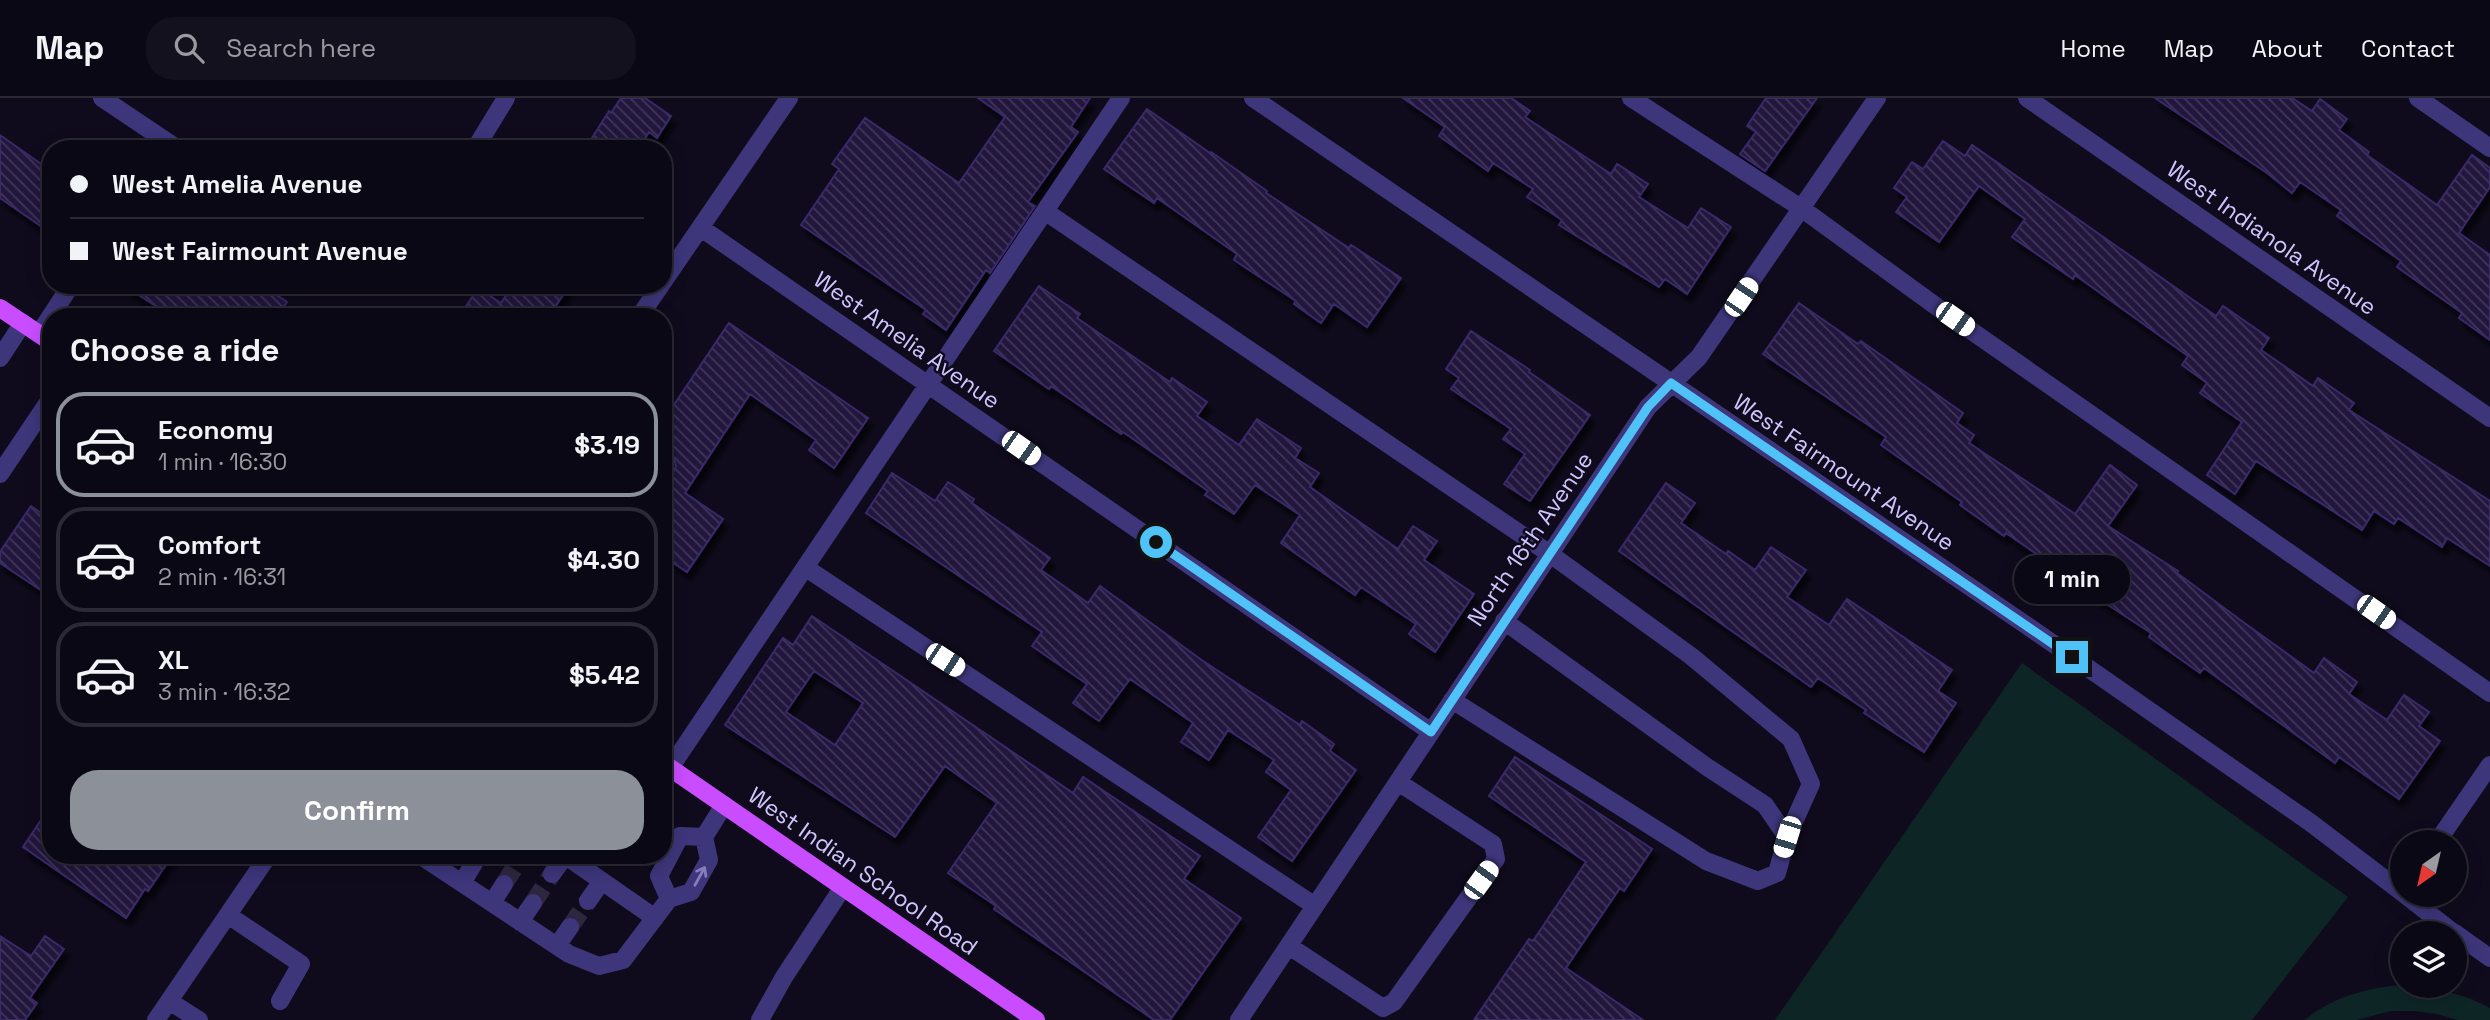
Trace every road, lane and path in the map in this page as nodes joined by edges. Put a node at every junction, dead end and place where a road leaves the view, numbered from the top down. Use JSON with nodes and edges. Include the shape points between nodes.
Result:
{"nodes":[{"id":1,"x":102,"y":98,"type":"edge"},
{"id":2,"x":506,"y":98,"type":"edge"},
{"id":3,"x":789,"y":98,"type":"edge"},
{"id":4,"x":1121,"y":98,"type":"edge"},
{"id":5,"x":1253,"y":98,"type":"edge"},
{"id":6,"x":1631,"y":98,"type":"edge"},
{"id":7,"x":1877,"y":98,"type":"edge"},
{"id":8,"x":2027,"y":98,"type":"edge"},
{"id":9,"x":2418,"y":98,"type":"edge"},
{"id":10,"x":165,"y":140,"type":"edge"},
{"id":11,"x":480,"y":140,"type":"edge"},
{"id":12,"x":2490,"y":148,"type":"edge"},
{"id":13,"x":1801,"y":208,"type":"junction"},
{"id":14,"x":1046,"y":212,"type":"junction"},
{"id":15,"x":701,"y":228,"type":"junction"},
{"id":16,"x":672,"y":267,"type":"edge"},
{"id":17,"x":0,"y":308,"type":"edge"},
{"id":18,"x":23,"y":323,"type":"junction"},
{"id":19,"x":42,"y":336,"type":"edge"},
{"id":20,"x":0,"y":358,"type":"edge"},
{"id":21,"x":1671,"y":383,"type":"junction"},
{"id":22,"x":929,"y":385,"type":"junction"},
{"id":23,"x":42,"y":411,"type":"edge"},
{"id":24,"x":2490,"y":418,"type":"edge"},
{"id":25,"x":0,"y":474,"type":"edge"},
{"id":26,"x":1550,"y":554,"type":"junction"},
{"id":27,"x":806,"y":568,"type":"junction"},
{"id":28,"x":1504,"y":621,"type":"junction"},
{"id":29,"x":2490,"y":693,"type":"edge"},
{"id":30,"x":1452,"y":700,"type":"junction"},
{"id":31,"x":1431,"y":732,"type":"junction"},
{"id":32,"x":672,"y":759,"type":"edge"},
{"id":33,"x":2490,"y":765,"type":"edge"},
{"id":34,"x":672,"y":769,"type":"edge"},
{"id":35,"x":1398,"y":782,"type":"junction"},
{"id":36,"x":724,"y":805,"type":"junction"},
{"id":37,"x":2445,"y":830,"type":"edge"},
{"id":38,"x":704,"y":837,"type":"junction"},
{"id":39,"x":1787,"y":837,"type":"junction"},
{"id":40,"x":672,"y":850,"type":"edge"},
{"id":41,"x":263,"y":864,"type":"edge"},
{"id":42,"x":438,"y":864,"type":"edge"},
{"id":43,"x":473,"y":864,"type":"edge"},
{"id":44,"x":559,"y":864,"type":"edge"},
{"id":45,"x":577,"y":864,"type":"edge"},
{"id":46,"x":665,"y":864,"type":"edge"},
{"id":47,"x":552,"y":874,"type":"tunnel mouth"},
{"id":48,"x":602,"y":881,"type":"junction"},
{"id":49,"x":462,"y":883,"type":"junction"},
{"id":50,"x":2390,"y":883,"type":"edge"},
{"id":51,"x":504,"y":884,"type":"tunnel mouth"},
{"id":52,"x":843,"y":887,"type":"junction"},
{"id":53,"x":669,"y":899,"type":"junction"},
{"id":54,"x":588,"y":901,"type":"tunnel mouth"},
{"id":55,"x":492,"y":903,"type":"junction"},
{"id":56,"x":533,"y":903,"type":"tunnel mouth"},
{"id":57,"x":1315,"y":906,"type":"junction"},
{"id":58,"x":2421,"y":907,"type":"edge"},
{"id":59,"x":228,"y":915,"type":"junction"},
{"id":60,"x":655,"y":918,"type":"junction"},
{"id":61,"x":2439,"y":921,"type":"edge"},
{"id":62,"x":520,"y":922,"type":"junction"},
{"id":63,"x":570,"y":927,"type":"tunnel mouth"},
{"id":64,"x":2467,"y":942,"type":"edge"},
{"id":65,"x":557,"y":946,"type":"junction"},
{"id":66,"x":1289,"y":946,"type":"junction"},
{"id":67,"x":2490,"y":958,"type":"edge"},
{"id":68,"x":169,"y":1001,"type":"junction"},
{"id":69,"x":280,"y":1001,"type":"dead end"},
{"id":70,"x":156,"y":1020,"type":"edge"},
{"id":71,"x":199,"y":1020,"type":"edge"},
{"id":72,"x":760,"y":1020,"type":"edge"},
{"id":73,"x":1036,"y":1020,"type":"edge"},
{"id":74,"x":1239,"y":1020,"type":"edge"}],
"edges":[{"from":1,"to":10,"type":"street"},
{"from":2,"to":11,"type":"street"},
{"from":3,"to":15,"type":"street"},
{"from":4,"to":14,"type":"street"},
{"from":5,"to":21,"type":"street","name":"West Fairmount Avenue"},
{"from":6,"to":13,"type":"street"},
{"from":7,"to":13,"type":"street","name":"North 16th Avenue"},
{"from":8,"to":24,"type":"street","name":"West Indianola Avenue"},
{"from":9,"to":12,"type":"street"},
{"from":13,"to":21,"type":"street","name":"North 16th Avenue","via":[[1699,357]]},
{"from":13,"to":29,"type":"street"},
{"from":14,"to":22,"type":"street"},
{"from":14,"to":26,"type":"street"},
{"from":15,"to":16,"type":"street"},
{"from":15,"to":22,"type":"street","name":"West Amelia Avenue"},
{"from":17,"to":18,"type":"main road"},
{"from":18,"to":19,"type":"main road"},
{"from":18,"to":20,"type":"street"},
{"from":21,"to":26,"type":"street","name":"North 16th Avenue","via":[[1648,407]]},
{"from":21,"to":50,"type":"street","name":"West Fairmount Avenue","via":[[2311,823]]},
{"from":22,"to":27,"type":"street"},
{"from":22,"to":31,"type":"street","name":"West Amelia Avenue"},
{"from":23,"to":25,"type":"street"},
{"from":26,"to":28,"type":"street","name":"North 16th Avenue"},
{"from":26,"to":39,"type":"street","via":[[1691,656],[1791,739],[1811,785]]},
{"from":27,"to":32,"type":"street"},
{"from":27,"to":57,"type":"street"},
{"from":28,"to":30,"type":"street","name":"North 16th Avenue"},
{"from":28,"to":39,"type":"street","via":[[1765,805]]},
{"from":30,"to":31,"type":"street","name":"North 16th Avenue"},
{"from":30,"to":39,"type":"street","via":[[1706,861],[1758,881],[1777,873]]},
{"from":31,"to":35,"type":"street","name":"North 16th Avenue"},
{"from":33,"to":37,"type":"street"},
{"from":34,"to":36,"type":"main road","name":"West Indian School Road"},
{"from":35,"to":57,"type":"street","name":"North 16th Avenue"},
{"from":35,"to":66,"type":"street","via":[[1493,844],[1496,859],[1394,1002],[1383,1008]]},
{"from":36,"to":38,"type":"street"},
{"from":36,"to":52,"type":"main road","name":"West Indian School Road"},
{"from":38,"to":40,"type":"street","via":[[680,836]]},
{"from":53,"to":38,"type":"street","one_way":true,"via":[[691,892],[703,872],[709,860]]},
{"from":41,"to":59,"type":"street"},
{"from":42,"to":49,"type":"street"},
{"from":43,"to":49,"type":"street"},
{"from":44,"to":47,"type":"street"},
{"from":45,"to":48,"type":"street"},
{"from":46,"to":53,"type":"street","via":[[659,876]]},
{"from":48,"to":54,"type":"street"},
{"from":48,"to":60,"type":"street"},
{"from":49,"to":55,"type":"street"},
{"from":51,"to":55,"type":"street"},
{"from":52,"to":72,"type":"street"},
{"from":52,"to":73,"type":"main road","name":"West Indian School Road"},
{"from":53,"to":60,"type":"street"},
{"from":55,"to":62,"type":"street"},
{"from":56,"to":62,"type":"street"},
{"from":57,"to":66,"type":"street","name":"North 16th Avenue"},
{"from":58,"to":61,"type":"street","name":"West Fairmount Avenue"},
{"from":59,"to":68,"type":"street"},
{"from":59,"to":69,"type":"street","via":[[301,964]]},
{"from":60,"to":65,"type":"street","via":[[622,960],[598,965]]},
{"from":62,"to":65,"type":"street"},
{"from":63,"to":65,"type":"street"},
{"from":64,"to":67,"type":"street","name":"West Fairmount Avenue"},
{"from":66,"to":74,"type":"street","name":"North 16th Avenue"},
{"from":68,"to":70,"type":"street"},
{"from":68,"to":71,"type":"street"}]}
